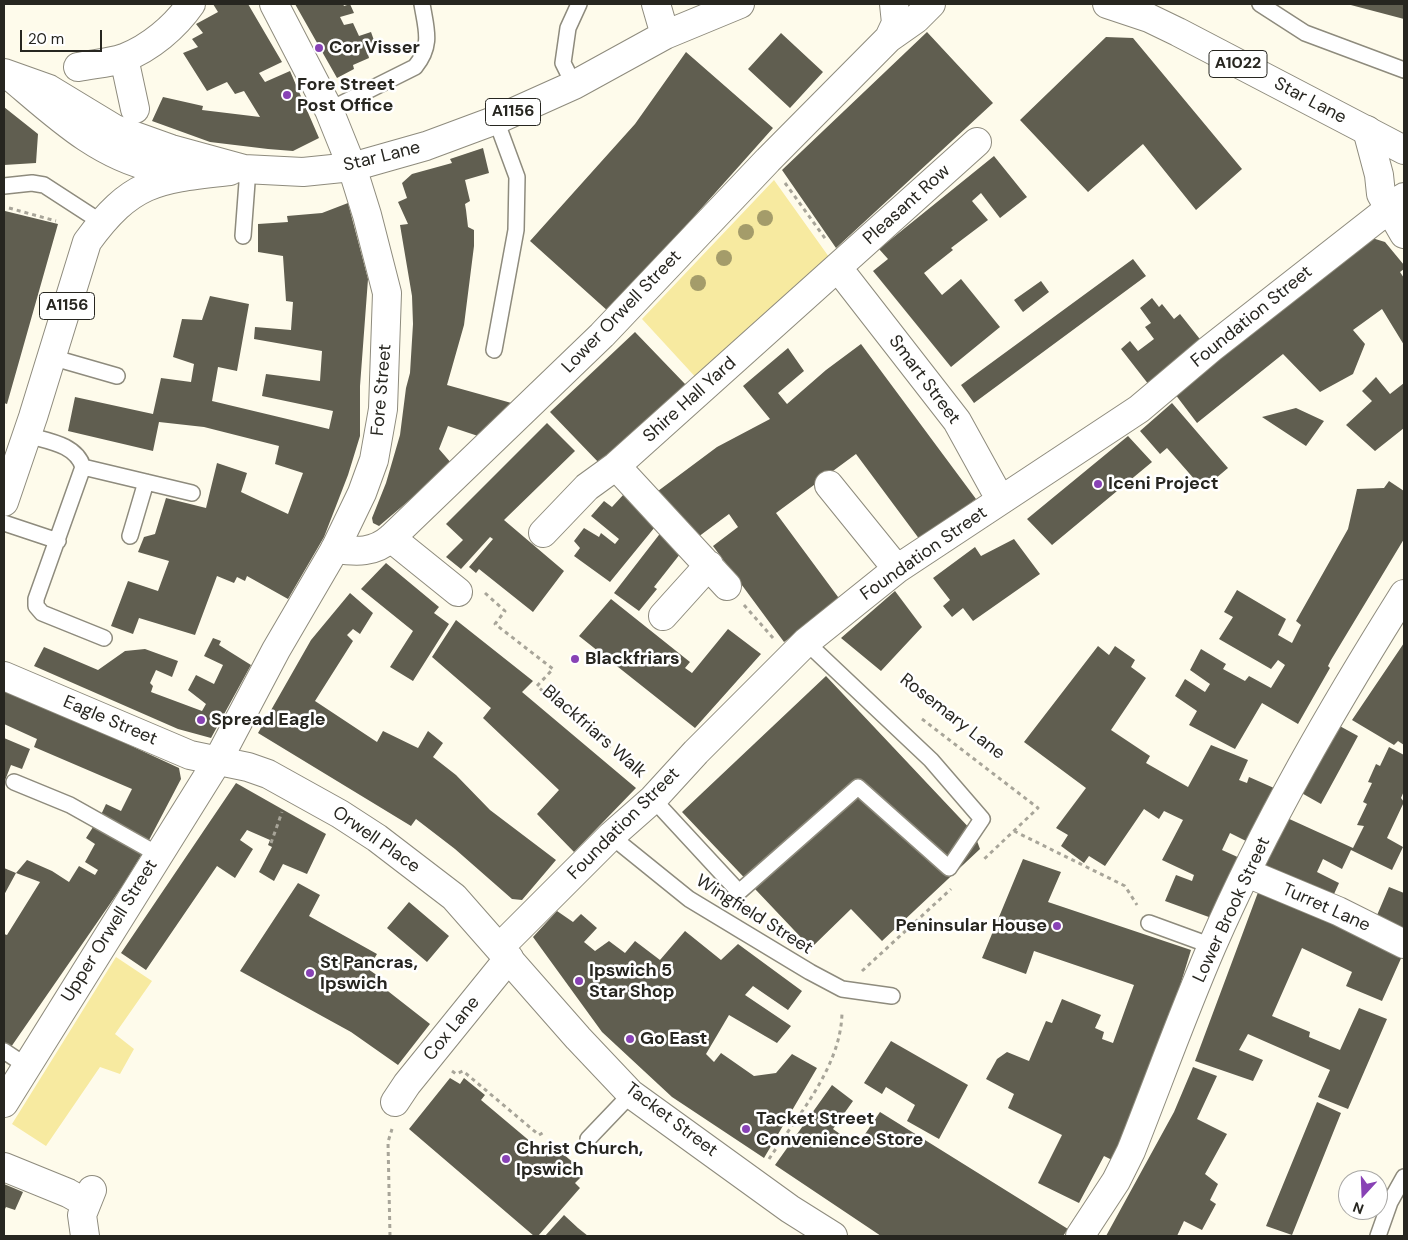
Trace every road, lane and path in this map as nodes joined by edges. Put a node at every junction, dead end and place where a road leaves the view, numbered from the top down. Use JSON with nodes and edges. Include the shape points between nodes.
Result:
{"nodes":[{"id":1,"x":191,"y":4,"type":"edge"},
{"id":2,"x":274,"y":4,"type":"edge"},
{"id":3,"x":422,"y":4,"type":"edge"},
{"id":4,"x":579,"y":4,"type":"edge"},
{"id":5,"x":656,"y":4,"type":"edge"},
{"id":6,"x":740,"y":4,"type":"edge"},
{"id":7,"x":894,"y":4,"type":"edge"},
{"id":8,"x":931,"y":4,"type":"edge"},
{"id":9,"x":1107,"y":4,"type":"edge"},
{"id":10,"x":1260,"y":4,"type":"edge"},
{"id":11,"x":665,"y":35,"type":"junction"},
{"id":12,"x":890,"y":38,"type":"junction"},
{"id":13,"x":124,"y":58,"type":"junction"},
{"id":14,"x":78,"y":67,"type":"dead end"},
{"id":15,"x":1404,"y":70,"type":"edge"},
{"id":16,"x":8,"y":75,"type":"edge"},
{"id":17,"x":574,"y":85,"type":"junction"},
{"id":18,"x":135,"y":110,"type":"dead end"},
{"id":19,"x":330,"y":110,"type":"junction"},
{"id":20,"x":496,"y":120,"type":"junction"},
{"id":21,"x":1366,"y":130,"type":"junction"},
{"id":22,"x":977,"y":142,"type":"dead end"},
{"id":23,"x":1404,"y":150,"type":"edge"},
{"id":24,"x":768,"y":160,"type":"junction"},
{"id":25,"x":352,"y":167,"type":"junction"},
{"id":26,"x":246,"y":169,"type":"junction"},
{"id":27,"x":200,"y":174,"type":"junction"},
{"id":28,"x":4,"y":186,"type":"edge"},
{"id":29,"x":1396,"y":203,"type":"edge"},
{"id":30,"x":4,"y":207,"type":"edge"},
{"id":31,"x":101,"y":222,"type":"junction"},
{"id":32,"x":64,"y":223,"type":"dead end"},
{"id":33,"x":1404,"y":234,"type":"edge"},
{"id":34,"x":243,"y":236,"type":"dead end"},
{"id":35,"x":838,"y":268,"type":"junction"},
{"id":36,"x":494,"y":350,"type":"dead end"},
{"id":37,"x":51,"y":358,"type":"junction"},
{"id":38,"x":117,"y":376,"type":"dead end"},
{"id":39,"x":27,"y":435,"type":"junction"},
{"id":40,"x":616,"y":466,"type":"junction"},
{"id":41,"x":83,"y":467,"type":"junction"},
{"id":42,"x":146,"y":482,"type":"junction"},
{"id":43,"x":829,"y":485,"type":"dead end"},
{"id":44,"x":192,"y":493,"type":"dead end"},
{"id":45,"x":1000,"y":499,"type":"junction"},
{"id":46,"x":4,"y":502,"type":"edge"},
{"id":47,"x":4,"y":523,"type":"edge"},
{"id":48,"x":543,"y":533,"type":"dead end"},
{"id":49,"x":130,"y":536,"type":"dead end"},
{"id":50,"x":391,"y":538,"type":"junction"},
{"id":51,"x":58,"y":542,"type":"junction"},
{"id":52,"x":335,"y":549,"type":"junction"},
{"id":53,"x":709,"y":565,"type":"junction"},
{"id":54,"x":897,"y":569,"type":"junction"},
{"id":55,"x":726,"y":586,"type":"joint"},
{"id":56,"x":458,"y":592,"type":"joint"},
{"id":57,"x":1404,"y":594,"type":"edge"},
{"id":58,"x":663,"y":616,"type":"dead end"},
{"id":59,"x":104,"y":638,"type":"dead end"},
{"id":60,"x":798,"y":650,"type":"junction"},
{"id":61,"x":4,"y":676,"type":"edge"},
{"id":62,"x":916,"y":714,"type":"dead end"},
{"id":63,"x":218,"y":760,"type":"junction"},
{"id":64,"x":14,"y":782,"type":"dead end"},
{"id":65,"x":653,"y":800,"type":"junction"},
{"id":66,"x":612,"y":836,"type":"junction"},
{"id":67,"x":158,"y":855,"type":"junction"},
{"id":68,"x":1248,"y":873,"type":"junction"},
{"id":69,"x":1149,"y":923,"type":"joint"},
{"id":70,"x":1404,"y":944,"type":"edge"},
{"id":71,"x":1212,"y":946,"type":"junction"},
{"id":72,"x":504,"y":953,"type":"junction"},
{"id":73,"x":892,"y":996,"type":"dead end"},
{"id":74,"x":14,"y":1058,"type":"edge"},
{"id":75,"x":456,"y":1074,"type":"dead end"},
{"id":76,"x":631,"y":1094,"type":"junction"},
{"id":77,"x":395,"y":1102,"type":"joint"},
{"id":78,"x":4,"y":1103,"type":"edge"},
{"id":79,"x":546,"y":1131,"type":"dead end"},
{"id":80,"x":588,"y":1140,"type":"dead end"},
{"id":81,"x":4,"y":1167,"type":"edge"},
{"id":82,"x":1404,"y":1177,"type":"edge"},
{"id":83,"x":86,"y":1236,"type":"edge"},
{"id":84,"x":390,"y":1236,"type":"edge"},
{"id":85,"x":833,"y":1236,"type":"edge"},
{"id":86,"x":1080,"y":1236,"type":"edge"},
{"id":87,"x":1378,"y":1236,"type":"edge"}],
"edges":[{"from":1,"to":13,"type":"street","via":[[155,41]]},
{"from":2,"to":19,"type":"street","name":"Fore Street"},
{"from":3,"to":19,"type":"lane","via":[[428,45],[415,67]]},
{"from":4,"to":17,"type":"lane","via":[[568,28],[563,63]]},
{"from":5,"to":11,"type":"street"},
{"from":6,"to":11,"type":"street","name":"Star Lane"},
{"from":7,"to":12,"type":"street","via":[[896,23]]},
{"from":8,"to":12,"type":"street","name":"Lower Orwell Street"},
{"from":9,"to":21,"type":"street","name":"Star Lane","number":"A1022","via":[[1178,32]]},
{"from":10,"to":15,"type":"lane","via":[[1305,33]]},
{"from":11,"to":17,"type":"street","name":"Star Lane","number":"A1156"},
{"from":12,"to":24,"type":"street","name":"Lower Orwell Street"},
{"from":13,"to":14,"type":"street"},
{"from":13,"to":18,"type":"street"},
{"from":16,"to":26,"type":"street","name":"Star Lane","number":"A1156","via":[[49,89],[124,132],[170,149]]},
{"from":16,"to":27,"type":"street","name":"Star Lane","via":[[69,125],[106,150],[154,168]]},
{"from":17,"to":20,"type":"street","name":"Star Lane","number":"A1156"},
{"from":19,"to":25,"type":"street","name":"Fore Street"},
{"from":20,"to":25,"type":"street","name":"Star Lane","number":"A1156","via":[[426,146]]},
{"from":20,"to":36,"type":"lane","via":[[517,177],[516,230]]},
{"from":21,"to":23,"type":"street","name":"Star Lane","number":"A1022"},
{"from":21,"to":29,"type":"street","via":[[1381,194]]},
{"from":22,"to":35,"type":"street","name":"Pleasant Row"},
{"from":24,"to":35,"type":"path","via":[[835,252]]},
{"from":24,"to":50,"type":"street","name":"Lower Orwell Street","via":[[602,335]]},
{"from":25,"to":26,"type":"street","name":"Star Lane","number":"A1156","via":[[303,172]]},
{"from":25,"to":52,"type":"street","name":"Fore Street","via":[[384,277],[387,294],[386,352],[383,409],[374,460]]},
{"from":26,"to":27,"type":"street","number":"A1156"},
{"from":26,"to":34,"type":"lane"},
{"from":27,"to":31,"type":"street","number":"A1156","via":[[169,179],[138,190]]},
{"from":28,"to":31,"type":"lane","via":[[44,185]]},
{"from":29,"to":33,"type":"street"},
{"from":29,"to":45,"type":"street","name":"Foundation Street","via":[[1139,409]]},
{"from":30,"to":32,"type":"path"},
{"from":31,"to":37,"type":"street","number":"A1156","via":[[87,242]]},
{"from":35,"to":40,"type":"street","name":"Shire Hall Yard"},
{"from":35,"to":45,"type":"street","name":"Smart Street","via":[[957,421]]},
{"from":37,"to":38,"type":"lane"},
{"from":37,"to":39,"type":"street","number":"A1156"},
{"from":39,"to":41,"type":"lane","via":[[70,449]]},
{"from":39,"to":46,"type":"street","number":"A1156"},
{"from":40,"to":48,"type":"street","name":"Shire Hall Yard","via":[[587,488]]},
{"from":40,"to":53,"type":"street"},
{"from":41,"to":42,"type":"lane"},
{"from":41,"to":51,"type":"lane"},
{"from":42,"to":44,"type":"lane"},
{"from":42,"to":49,"type":"lane"},
{"from":43,"to":54,"type":"street"},
{"from":45,"to":54,"type":"street","name":"Foundation Street"},
{"from":47,"to":51,"type":"lane"},
{"from":50,"to":52,"type":"street","name":"Lower Orwell Street","via":[[373,550]]},
{"from":50,"to":56,"type":"street"},
{"from":51,"to":59,"type":"lane","via":[[36,606],[42,613]]},
{"from":52,"to":63,"type":"street","name":"Fore Street","via":[[266,667]]},
{"from":53,"to":55,"type":"street"},
{"from":53,"to":58,"type":"street"},
{"from":54,"to":60,"type":"street","name":"Foundation Street"},
{"from":55,"to":60,"type":"path"},
{"from":56,"to":65,"type":"path","name":"Blackfriars Walk","via":[[468,578],[505,611],[495,624],[552,669],[537,686],[654,785]]},
{"from":57,"to":68,"type":"street","name":"Lower Brook Street","via":[[1308,753]]},
{"from":60,"to":65,"type":"street","name":"Foundation Street"},
{"from":60,"to":65,"type":"lane","via":[[932,760],[982,819],[949,868],[858,787],[738,892]]},
{"from":61,"to":63,"type":"street","name":"Eagle Street","via":[[181,751]]},
{"from":62,"to":69,"type":"path","name":"Rosemary Lane","via":[[1038,808],[1014,831],[1125,886]]},
{"from":63,"to":67,"type":"street","name":"Upper Orwell Street"},
{"from":63,"to":72,"type":"street","name":"Orwell Place","via":[[248,767],[292,786],[377,838],[454,897]]},
{"from":64,"to":67,"type":"lane","via":[[70,805]]},
{"from":65,"to":66,"type":"street","name":"Foundation Street"},
{"from":66,"to":72,"type":"street","name":"Foundation Street"},
{"from":66,"to":73,"type":"lane","name":"Wingfield Street","via":[[690,899],[810,972],[842,989]]},
{"from":67,"to":74,"type":"street","name":"Upper Orwell Street"},
{"from":68,"to":70,"type":"street","name":"Turret Lane","via":[[1338,911]]},
{"from":68,"to":71,"type":"street","name":"Lower Brook Street"},
{"from":69,"to":71,"type":"lane"},
{"from":71,"to":86,"type":"street","name":"Lower Brook Street","via":[[1131,1151]]},
{"from":72,"to":76,"type":"street","name":"Tacket Street"},
{"from":72,"to":77,"type":"street","name":"Cox Lane"},
{"from":74,"to":78,"type":"street","name":"Upper Orwell Street"},
{"from":75,"to":79,"type":"path","via":[[462,1071],[539,1135]]},
{"from":76,"to":80,"type":"lane"},
{"from":76,"to":85,"type":"street","name":"Tacket Street","via":[[790,1209]]},
{"from":77,"to":84,"type":"path","via":[[406,1110],[393,1126],[388,1142]]},
{"from":81,"to":83,"type":"street","via":[[68,1193],[89,1196],[82,1215]]},
{"from":82,"to":87,"type":"lane","via":[[1390,1202]]}]}
